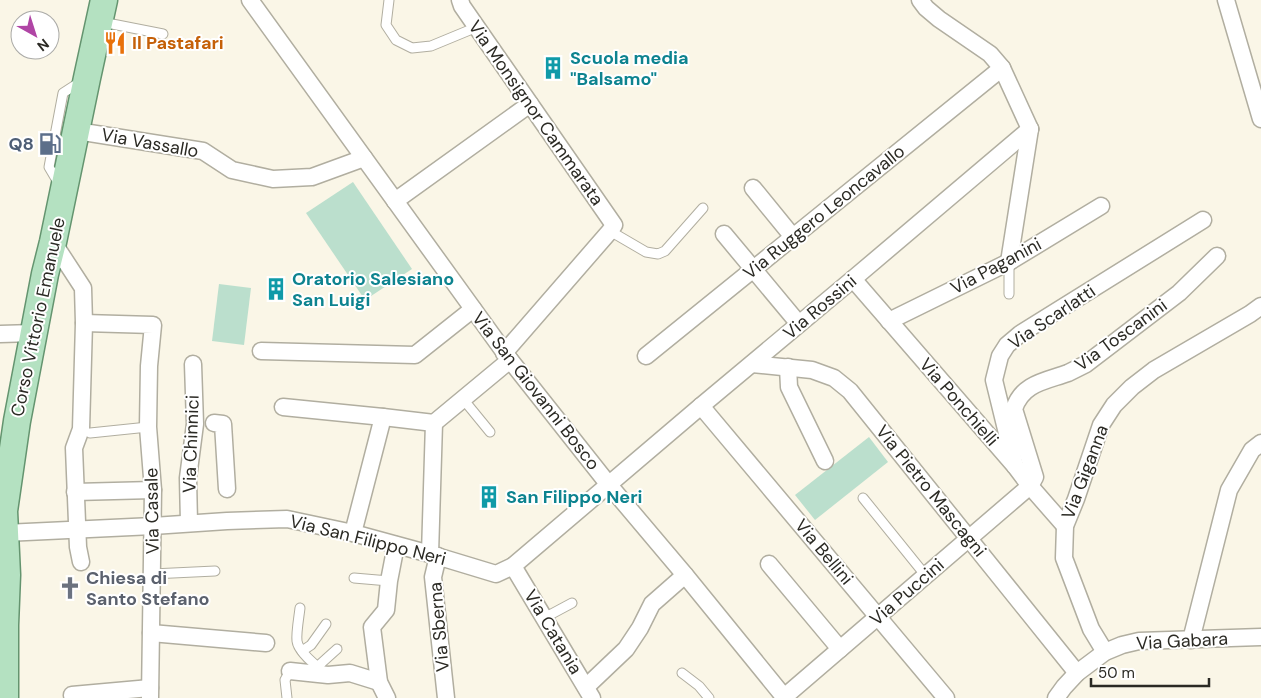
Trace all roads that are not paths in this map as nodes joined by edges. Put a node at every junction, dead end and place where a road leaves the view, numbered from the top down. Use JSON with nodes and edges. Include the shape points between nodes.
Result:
{"nodes":[{"id":1,"x":250,"y":0,"type":"edge"},
{"id":2,"x":388,"y":0,"type":"edge"},
{"id":3,"x":460,"y":0,"type":"edge"},
{"id":4,"x":920,"y":0,"type":"edge"},
{"id":5,"x":1226,"y":0,"type":"edge"},
{"id":6,"x":102,"y":11,"type":"edge"},
{"id":7,"x":477,"y":27,"type":"junction"},
{"id":8,"x":163,"y":34,"type":"dead end"},
{"id":9,"x":1002,"y":68,"type":"junction"},
{"id":10,"x":87,"y":78,"type":"junction"},
{"id":11,"x":530,"y":104,"type":"junction"},
{"id":12,"x":1261,"y":119,"type":"edge"},
{"id":13,"x":1030,"y":129,"type":"junction"},
{"id":14,"x":77,"y":131,"type":"junction"},
{"id":15,"x":364,"y":158,"type":"junction"},
{"id":16,"x":753,"y":188,"type":"dead end"},
{"id":17,"x":64,"y":193,"type":"junction"},
{"id":18,"x":395,"y":201,"type":"junction"},
{"id":19,"x":1101,"y":206,"type":"dead end"},
{"id":20,"x":703,"y":208,"type":"dead end"},
{"id":21,"x":1203,"y":220,"type":"dead end"},
{"id":22,"x":612,"y":228,"type":"junction"},
{"id":23,"x":724,"y":234,"type":"dead end"},
{"id":24,"x":793,"y":237,"type":"junction"},
{"id":25,"x":53,"y":242,"type":"junction"},
{"id":26,"x":1217,"y":256,"type":"dead end"},
{"id":27,"x":1009,"y":262,"type":"junction"},
{"id":28,"x":753,"y":269,"type":"junction"},
{"id":29,"x":853,"y":279,"type":"junction"},
{"id":30,"x":1009,"y":294,"type":"dead end"},
{"id":31,"x":1261,"y":306,"type":"edge"},
{"id":32,"x":473,"y":310,"type":"junction"},
{"id":33,"x":889,"y":321,"type":"junction"},
{"id":34,"x":84,"y":323,"type":"junction"},
{"id":35,"x":799,"y":324,"type":"junction"},
{"id":36,"x":34,"y":333,"type":"junction"},
{"id":37,"x":0,"y":334,"type":"edge"},
{"id":38,"x":261,"y":351,"type":"dead end"},
{"id":39,"x":646,"y":356,"type":"dead end"},
{"id":40,"x":507,"y":357,"type":"junction"},
{"id":41,"x":193,"y":364,"type":"dead end"},
{"id":42,"x":752,"y":364,"type":"junction"},
{"id":43,"x":788,"y":368,"type":"junction"},
{"id":44,"x":463,"y":399,"type":"junction"},
{"id":45,"x":701,"y":406,"type":"junction"},
{"id":46,"x":283,"y":407,"type":"dead end"},
{"id":47,"x":383,"y":417,"type":"junction"},
{"id":48,"x":214,"y":423,"type":"dead end"},
{"id":49,"x":434,"y":423,"type":"junction"},
{"id":50,"x":148,"y":428,"type":"junction"},
{"id":51,"x":490,"y":432,"type":"dead end"},
{"id":52,"x":90,"y":433,"type":"dead end"},
{"id":53,"x":1261,"y":443,"type":"edge"},
{"id":54,"x":825,"y":461,"type":"dead end"},
{"id":55,"x":1015,"y":466,"type":"junction"},
{"id":56,"x":609,"y":485,"type":"junction"},
{"id":57,"x":1030,"y":486,"type":"junction"},
{"id":58,"x":227,"y":489,"type":"dead end"},
{"id":59,"x":153,"y":490,"type":"junction"},
{"id":60,"x":75,"y":492,"type":"junction"},
{"id":61,"x":863,"y":498,"type":"dead end"},
{"id":62,"x":189,"y":524,"type":"junction"},
{"id":63,"x":153,"y":526,"type":"junction"},
{"id":64,"x":1065,"y":526,"type":"junction"},
{"id":65,"x":78,"y":530,"type":"junction"},
{"id":66,"x":5,"y":533,"type":"junction"},
{"id":67,"x":353,"y":534,"type":"junction"},
{"id":68,"x":969,"y":539,"type":"junction"},
{"id":69,"x":396,"y":545,"type":"junction"},
{"id":70,"x":434,"y":555,"type":"junction"},
{"id":71,"x":81,"y":562,"type":"dead end"},
{"id":72,"x":769,"y":564,"type":"dead end"},
{"id":73,"x":514,"y":566,"type":"junction"},
{"id":74,"x":3,"y":571,"type":"edge"},
{"id":75,"x":215,"y":571,"type":"dead end"},
{"id":76,"x":152,"y":574,"type":"junction"},
{"id":77,"x":685,"y":575,"type":"junction"},
{"id":78,"x":926,"y":576,"type":"junction"},
{"id":79,"x":354,"y":578,"type":"dead end"},
{"id":80,"x":389,"y":581,"type":"junction"},
{"id":81,"x":572,"y":603,"type":"dead end"},
{"id":82,"x":300,"y":608,"type":"dead end"},
{"id":83,"x":878,"y":617,"type":"junction"},
{"id":84,"x":544,"y":618,"type":"junction"},
{"id":85,"x":326,"y":624,"type":"dead end"},
{"id":86,"x":151,"y":633,"type":"junction"},
{"id":87,"x":1261,"y":637,"type":"edge"},
{"id":88,"x":1191,"y":640,"type":"junction"},
{"id":89,"x":266,"y":643,"type":"dead end"},
{"id":90,"x":337,"y":648,"type":"dead end"},
{"id":91,"x":840,"y":649,"type":"junction"},
{"id":92,"x":302,"y":651,"type":"junction"},
{"id":93,"x":1105,"y":652,"type":"junction"},
{"id":94,"x":290,"y":671,"type":"joint"},
{"id":95,"x":323,"y":671,"type":"junction"},
{"id":96,"x":682,"y":673,"type":"dead end"},
{"id":97,"x":1076,"y":673,"type":"junction"},
{"id":98,"x":380,"y":682,"type":"junction"},
{"id":99,"x":150,"y":693,"type":"edge"},
{"id":100,"x":589,"y":693,"type":"edge"},
{"id":101,"x":72,"y":695,"type":"dead end"},
{"id":102,"x":115,"y":695,"type":"edge"},
{"id":103,"x":5,"y":698,"type":"edge"},
{"id":104,"x":287,"y":698,"type":"edge"},
{"id":105,"x":387,"y":698,"type":"edge"},
{"id":106,"x":446,"y":698,"type":"edge"},
{"id":107,"x":710,"y":698,"type":"edge"},
{"id":108,"x":784,"y":698,"type":"edge"},
{"id":109,"x":946,"y":698,"type":"edge"},
{"id":110,"x":1056,"y":698,"type":"edge"}],
"edges":[{"from":1,"to":15,"type":"street","name":"Via San Giovanni Bosco"},
{"from":2,"to":7,"type":"lane","via":[[386,26],[396,40],[412,48],[431,46]]},
{"from":3,"to":7,"type":"street","name":"Via Monsignor Cammarata"},
{"from":4,"to":9,"type":"street","via":[[939,19],[990,54]]},
{"from":5,"to":12,"type":"street"},
{"from":6,"to":8,"type":"lane"},
{"from":6,"to":10,"type":"main road","name":"Corso Vittorio Emanuele"},
{"from":7,"to":11,"type":"street","name":"Via Monsignor Cammarata"},
{"from":9,"to":13,"type":"street"},
{"from":9,"to":24,"type":"street","name":"Via Ruggero Leoncavallo"},
{"from":10,"to":14,"type":"main road","name":"Corso Vittorio Emanuele"},
{"from":10,"to":17,"type":"lane","via":[[63,93],[49,167]]},
{"from":11,"to":18,"type":"street"},
{"from":11,"to":22,"type":"street","name":"Via Monsignor Cammarata"},
{"from":13,"to":27,"type":"street"},
{"from":13,"to":29,"type":"street","name":"Via Rossini"},
{"from":14,"to":15,"type":"street","name":"Via Vassallo","via":[[203,151],[232,170],[273,180],[312,177]]},
{"from":14,"to":17,"type":"main road","name":"Corso Vittorio Emanuele"},
{"from":15,"to":18,"type":"street","name":"Via San Giovanni Bosco"},
{"from":16,"to":24,"type":"street"},
{"from":17,"to":25,"type":"main road","name":"Corso Vittorio Emanuele"},
{"from":18,"to":32,"type":"street","name":"Via San Giovanni Bosco"},
{"from":19,"to":27,"type":"street","name":"Via Paganini"},
{"from":20,"to":22,"type":"lane","via":[[666,250],[658,254],[646,252]]},
{"from":21,"to":55,"type":"street","name":"Via Scarlatti","via":[[1007,345],[1000,356],[994,380]]},
{"from":22,"to":40,"type":"street"},
{"from":23,"to":28,"type":"street"},
{"from":24,"to":28,"type":"street","name":"Via Ruggero Leoncavallo"},
{"from":25,"to":34,"type":"street","via":[[83,288]]},
{"from":25,"to":36,"type":"main road","name":"Corso Vittorio Emanuele"},
{"from":26,"to":57,"type":"street","name":"Via Toscanini","via":[[1179,293],[1086,364],[1033,385],[1017,401],[1014,409],[1035,477]]},
{"from":27,"to":30,"type":"lane"},
{"from":27,"to":33,"type":"street","name":"Via Paganini"},
{"from":28,"to":35,"type":"street"},
{"from":28,"to":39,"type":"street","name":"Via Ruggero Leoncavallo"},
{"from":29,"to":33,"type":"street","name":"Via Ponchielli"},
{"from":29,"to":35,"type":"street","name":"Via Rossini"},
{"from":31,"to":64,"type":"street","name":"Via Giganna","via":[[1154,370],[1114,405],[1101,425]]},
{"from":32,"to":38,"type":"street","via":[[415,355]]},
{"from":32,"to":40,"type":"street","name":"Via San Giovanni Bosco"},
{"from":33,"to":55,"type":"street","name":"Via Ponchielli"},
{"from":34,"to":50,"type":"street","name":"Via Casale","via":[[153,324]]},
{"from":34,"to":60,"type":"street","via":[[81,429],[74,448]]},
{"from":35,"to":42,"type":"street","name":"Via Rossini"},
{"from":36,"to":37,"type":"street"},
{"from":36,"to":66,"type":"main road","name":"Corso Vittorio Emanuele","via":[[17,420],[4,511]]},
{"from":40,"to":44,"type":"street"},
{"from":40,"to":56,"type":"street","name":"Via San Giovanni Bosco"},
{"from":41,"to":62,"type":"street","name":"Via Chinnici"},
{"from":42,"to":43,"type":"street","name":"Via Pietro Mascagni"},
{"from":42,"to":45,"type":"street","name":"Via Rossini"},
{"from":43,"to":54,"type":"street","via":[[789,387]]},
{"from":43,"to":68,"type":"street","name":"Via Pietro Mascagni","via":[[827,375],[850,390]]},
{"from":44,"to":49,"type":"street"},
{"from":44,"to":51,"type":"lane"},
{"from":45,"to":56,"type":"street","name":"Via Rossini"},
{"from":45,"to":83,"type":"street","name":"Via Bellini"},
{"from":46,"to":47,"type":"street"},
{"from":47,"to":49,"type":"street"},
{"from":47,"to":67,"type":"street"},
{"from":48,"to":58,"type":"street","via":[[223,424]]},
{"from":49,"to":70,"type":"street","name":"Via Sberna"},
{"from":50,"to":52,"type":"lane"},
{"from":50,"to":59,"type":"street","name":"Via Casale"},
{"from":53,"to":88,"type":"street","via":[[1252,450],[1229,490]]},
{"from":55,"to":57,"type":"street","name":"Via Ponchielli"},
{"from":56,"to":73,"type":"street","name":"Via San Filippo Neri"},
{"from":56,"to":77,"type":"street","name":"Via San Giovanni Bosco"},
{"from":57,"to":64,"type":"street","name":"Via Ponchielli"},
{"from":57,"to":68,"type":"street","name":"Via Puccini"},
{"from":59,"to":60,"type":"street"},
{"from":59,"to":63,"type":"street","name":"Via Casale"},
{"from":60,"to":65,"type":"street"},
{"from":61,"to":78,"type":"lane"},
{"from":62,"to":63,"type":"street","name":"Via San Filippo Neri"},
{"from":62,"to":67,"type":"street","name":"Via San Filippo Neri","via":[[287,519]]},
{"from":63,"to":65,"type":"street","name":"Via San Filippo Neri"},
{"from":63,"to":76,"type":"street","name":"Via Casale"},
{"from":64,"to":93,"type":"street","name":"Via Giganna","via":[[1064,558],[1092,629]]},
{"from":65,"to":66,"type":"street","name":"Via San Filippo Neri"},
{"from":65,"to":71,"type":"street"},
{"from":66,"to":74,"type":"main road","name":"Corso Vittorio Emanuele"},
{"from":67,"to":69,"type":"street","name":"Via San Filippo Neri"},
{"from":68,"to":78,"type":"street","name":"Via Puccini"},
{"from":68,"to":97,"type":"street","name":"Via Pietro Mascagni"},
{"from":69,"to":70,"type":"street","name":"Via San Filippo Neri"},
{"from":69,"to":80,"type":"street"},
{"from":70,"to":73,"type":"street","name":"Via San Filippo Neri","via":[[496,574]]},
{"from":70,"to":106,"type":"street","name":"Via Sberna","via":[[433,577]]},
{"from":72,"to":91,"type":"street"},
{"from":73,"to":84,"type":"street","name":"Via Catania"},
{"from":74,"to":103,"type":"main road","name":"Corso Vittorio Emanuele"},
{"from":75,"to":76,"type":"lane"},
{"from":76,"to":86,"type":"street","name":"Via Casale"},
{"from":77,"to":100,"type":"street","via":[[652,604],[626,649]]},
{"from":77,"to":108,"type":"street","name":"Via San Giovanni Bosco"},
{"from":78,"to":83,"type":"street","name":"Via Puccini"},
{"from":79,"to":80,"type":"lane"},
{"from":80,"to":98,"type":"street","via":[[386,610],[372,627]]},
{"from":81,"to":84,"type":"lane"},
{"from":82,"to":92,"type":"lane","via":[[297,643]]},
{"from":83,"to":91,"type":"street","name":"Via Puccini"},
{"from":83,"to":109,"type":"street","name":"Via Bellini"},
{"from":84,"to":100,"type":"street","name":"Via Catania"},
{"from":85,"to":92,"type":"lane","via":[[311,645]]},
{"from":86,"to":89,"type":"street"},
{"from":86,"to":99,"type":"street","name":"Via Casale"},
{"from":87,"to":88,"type":"street","name":"Via Gabara"},
{"from":88,"to":93,"type":"street","name":"Via Gabara","via":[[1139,641]]},
{"from":90,"to":95,"type":"lane"},
{"from":91,"to":108,"type":"street","name":"Via Puccini"},
{"from":92,"to":95,"type":"lane"},
{"from":93,"to":97,"type":"street","name":"Via Gabara"},
{"from":94,"to":95,"type":"street"},
{"from":94,"to":104,"type":"lane","via":[[285,680]]},
{"from":95,"to":98,"type":"street","via":[[350,673]]},
{"from":96,"to":107,"type":"lane"},
{"from":97,"to":110,"type":"street","name":"Via Gabara"},
{"from":98,"to":105,"type":"street"},
{"from":99,"to":102,"type":"street"},
{"from":101,"to":102,"type":"street"}]}
